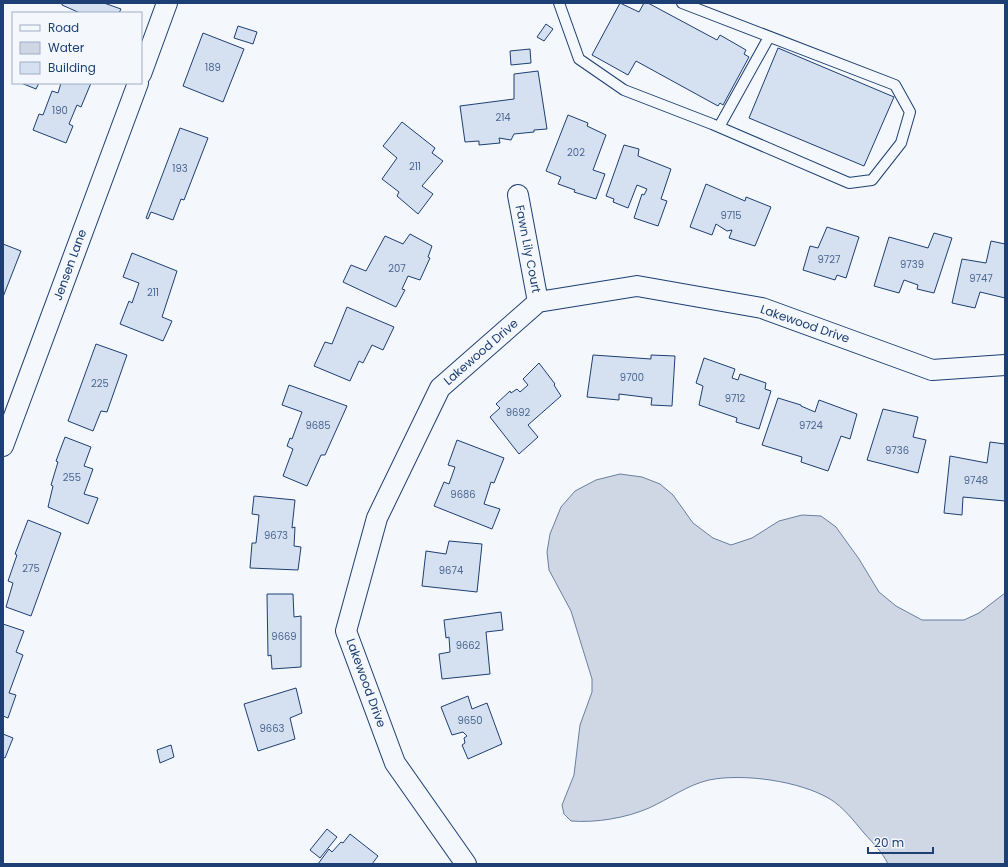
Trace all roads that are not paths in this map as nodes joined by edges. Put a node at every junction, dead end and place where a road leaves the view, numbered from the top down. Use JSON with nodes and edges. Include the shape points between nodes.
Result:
{"nodes":[{"id":1,"x":167,"y":3,"type":"edge"},
{"id":2,"x":559,"y":3,"type":"edge"},
{"id":3,"x":682,"y":3,"type":"edge"},
{"id":4,"x":769,"y":37,"type":"junction"},
{"id":5,"x":142,"y":71,"type":"edge"},
{"id":6,"x":138,"y":84,"type":"edge"},
{"id":7,"x":719,"y":127,"type":"junction"},
{"id":8,"x":518,"y":195,"type":"dead end"},
{"id":9,"x":538,"y":302,"type":"junction"},
{"id":10,"x":1005,"y":365,"type":"edge"},
{"id":11,"x":3,"y":446,"type":"edge"},
{"id":12,"x":466,"y":864,"type":"edge"}],
"edges":[{"from":1,"to":5,"type":"street"},
{"from":2,"to":7,"type":"lane","via":[[579,59],[624,90]]},
{"from":3,"to":4,"type":"lane"},
{"from":4,"to":7,"type":"lane"},
{"from":4,"to":7,"type":"lane","via":[[895,85],[910,112],[901,143],[872,180],[849,183]]},
{"from":6,"to":11,"type":"street","name":"Jensen Lane"},
{"from":8,"to":9,"type":"street","name":"Fawn Lily Court"},
{"from":9,"to":10,"type":"street","name":"Lakewood Drive","via":[[637,286],[762,308],[932,370]]},
{"from":9,"to":12,"type":"street","name":"Lakewood Drive","via":[[440,388],[377,518],[346,631],[395,763]]}]}
